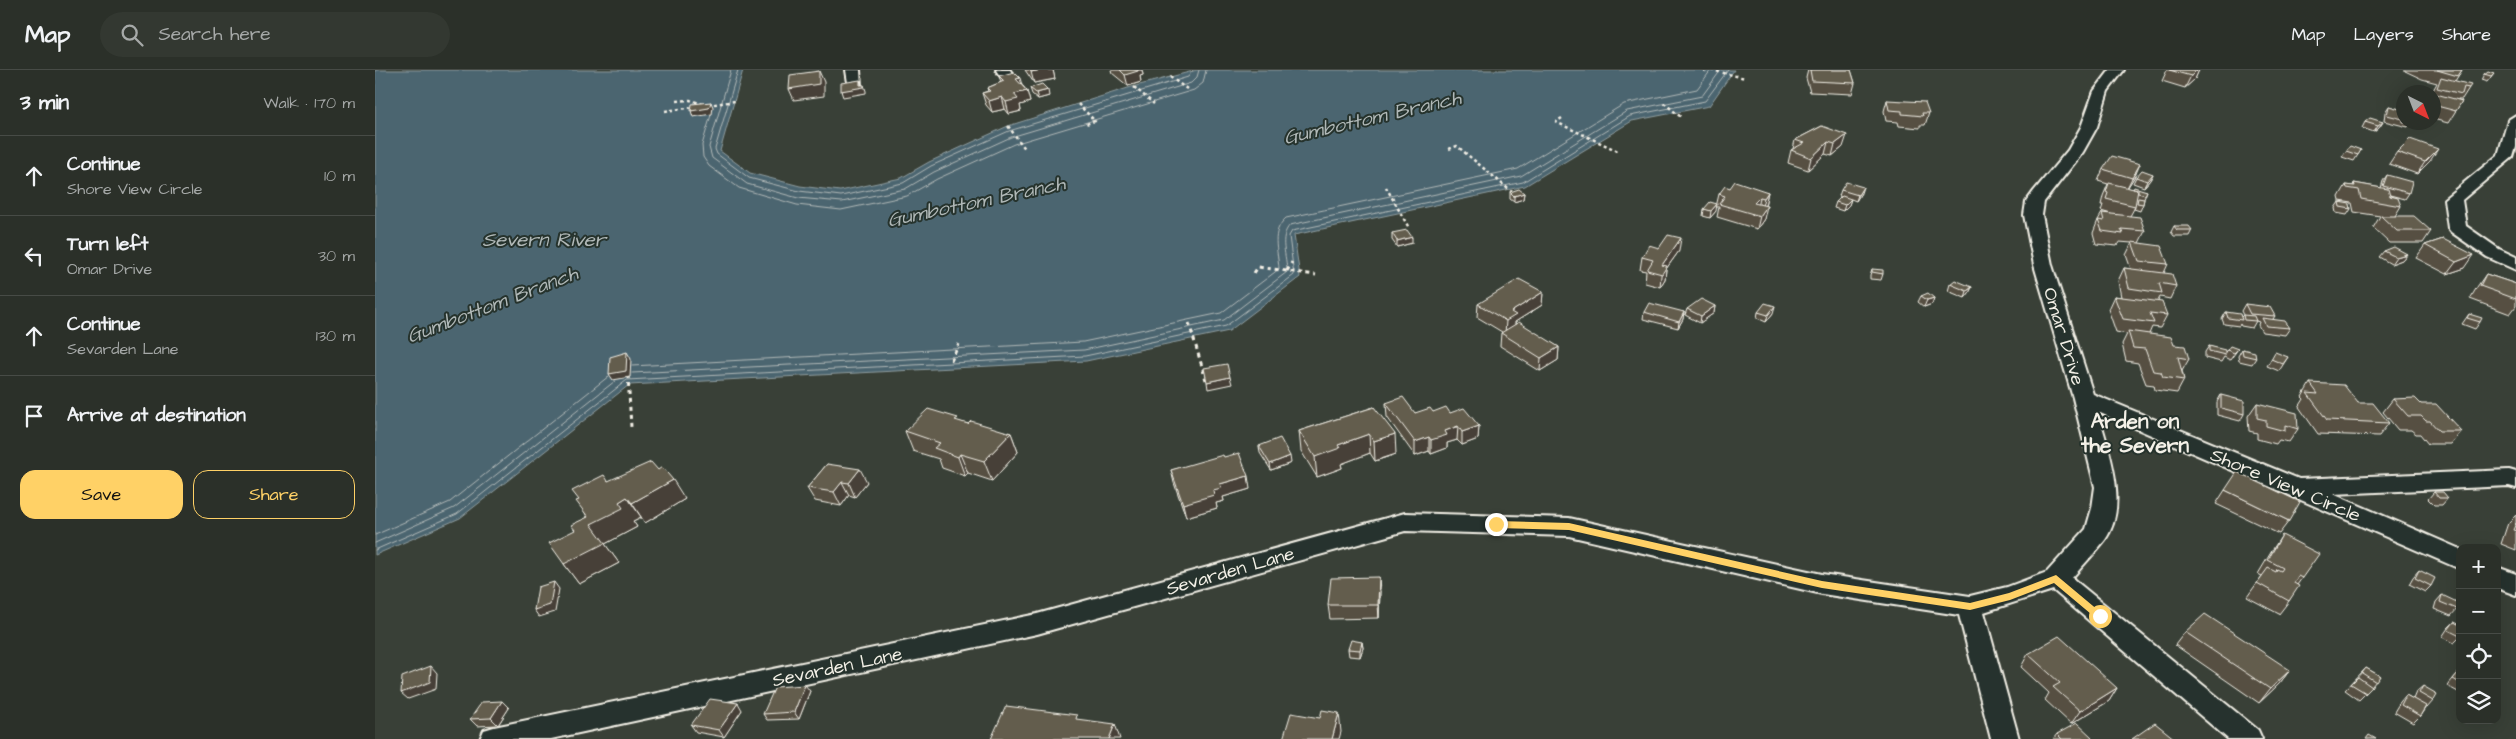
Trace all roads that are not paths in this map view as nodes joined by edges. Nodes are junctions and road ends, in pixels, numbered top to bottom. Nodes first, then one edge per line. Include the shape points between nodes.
1 (853, 70) edge
2 (2117, 70) edge
3 (854, 86) edge
4 (2516, 120) edge
5 (2511, 156) edge
6 (2516, 264) edge
7 (2084, 398) junction
8 (2516, 480) edge
9 (2295, 487) junction
10 (2456, 558) edge
11 (2056, 579) junction
12 (2501, 579) edge
13 (2516, 585) edge
14 (1970, 606) junction
15 (494, 739) edge
16 (2005, 739) edge
17 (2249, 739) edge

1 - 3 street
2 - 7 street, Omar Drive via 2101,91 2089,127 2075,152 2035,202 2033,215 2043,265
4 - 5 street
5 - 6 street via 2453,199 2457,228 2493,253
7 - 9 street, Shore View Circle
7 - 11 street, Omar Drive via 2106,488 2104,508 2097,533
8 - 9 street
9 - 10 street, Shore View Circle
11 - 14 street, Omar Drive
11 - 17 street
12 - 13 street
14 - 15 street, Sevarden Lane via 1822,584 1569,526 1405,522 1037,624
14 - 16 street

